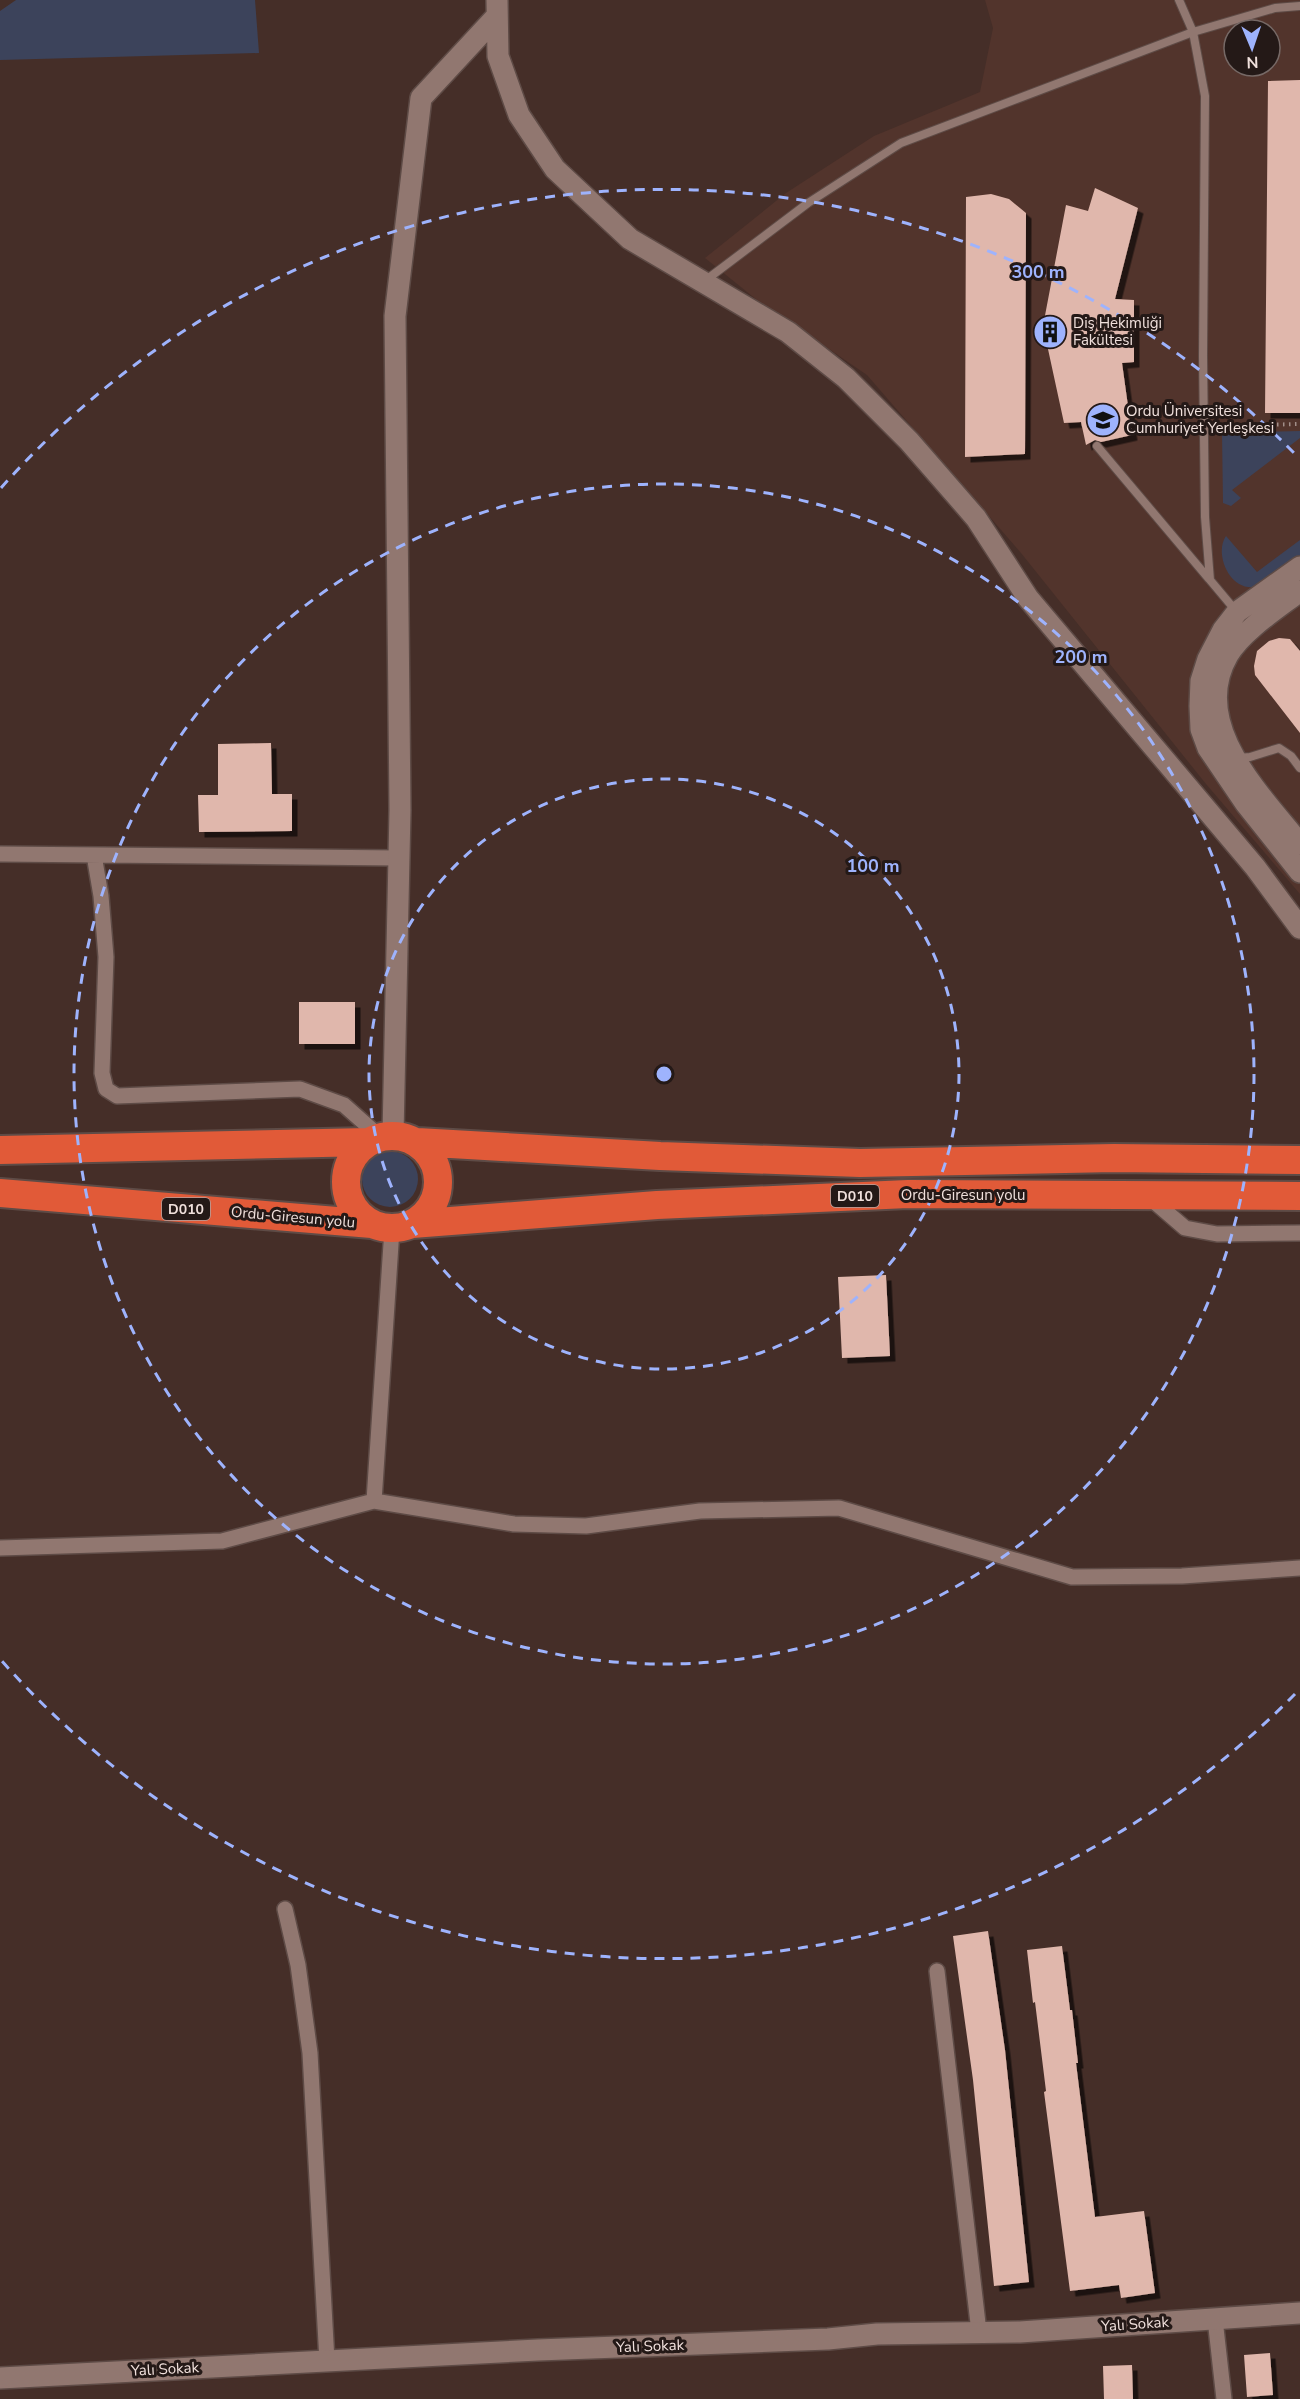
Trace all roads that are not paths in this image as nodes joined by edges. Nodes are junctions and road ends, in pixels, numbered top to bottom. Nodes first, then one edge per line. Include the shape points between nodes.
1 (1179, 0) edge
2 (1300, 6) edge
3 (497, 8) edge
4 (1193, 32) junction
5 (702, 283) junction
6 (1097, 446) dead end
7 (1300, 567) edge
8 (1210, 580) junction
9 (1300, 591) edge
10 (1237, 612) junction
11 (1235, 759) junction
12 (1300, 768) edge
13 (1300, 844) edge
14 (0, 854) edge
15 (94, 855) junction
16 (398, 858) junction
17 (1300, 872) edge
18 (1300, 928) edge
19 (389, 1139) junction
20 (0, 1150) edge
21 (1300, 1160) edge
22 (0, 1194) edge
23 (1147, 1195) junction
24 (1300, 1196) edge
25 (392, 1226) junction
26 (1300, 1233) edge
27 (374, 1501) junction
28 (0, 1548) edge
29 (1300, 1568) edge
30 (285, 1909) dead end
31 (937, 1971) dead end
32 (1300, 2313) edge
33 (1215, 2319) junction
34 (979, 2332) junction
35 (327, 2361) junction
36 (0, 2378) edge
37 (1224, 2399) edge

1 - 4 lane
2 - 4 lane via 1275,8
3 - 5 street via 498,56 519,115 555,169 630,238
3 - 16 street via 421,98 413,160 395,316
4 - 5 lane via 901,142 808,203
4 - 8 lane via 1205,96 1204,426
5 - 18 street via 788,332 846,378 909,441 976,518 1028,598 1255,867
6 - 8 lane
7 - 10 street
8 - 10 lane
9 - 11 street via 1248,632 1229,654 1221,673 1216,712
10 - 17 street via 1223,630 1201,681 1202,729 1208,748 1240,795
11 - 12 lane via 1279,748
11 - 13 street
14 - 15 street
15 - 16 street
15 - 19 street via 106,957 102,1072 106,1089 117,1096 300,1089 344,1105
16 - 19 street
19 - 20 highway, D010
19 - 21 highway, D010 via 660,1156 860,1163 1114,1158
19 - 25 highway via 356,1153 348,1167 346,1184 349,1200 358,1214
19 - 25 highway via 428,1151 435,1163 438,1185 433,1205 424,1216
22 - 25 highway, Ordu-Giresun yolu / D010
23 - 24 highway, Ordu-Giresun yolu / D010
23 - 25 highway, Ordu-Giresun yolu / D010 via 908,1194 657,1205
23 - 26 street via 1185,1228 1217,1233
25 - 27 street
27 - 28 street via 222,1541
27 - 29 street via 513,1524 586,1526 700,1511 839,1508 1072,1577 1182,1576
30 - 35 street via 298,1965 310,2052
31 - 34 street
32 - 33 street, Yalı Sokak
33 - 34 street, Yalı Sokak
33 - 37 street
34 - 35 street, Yalı Sokak
35 - 36 street, Yalı Sokak

